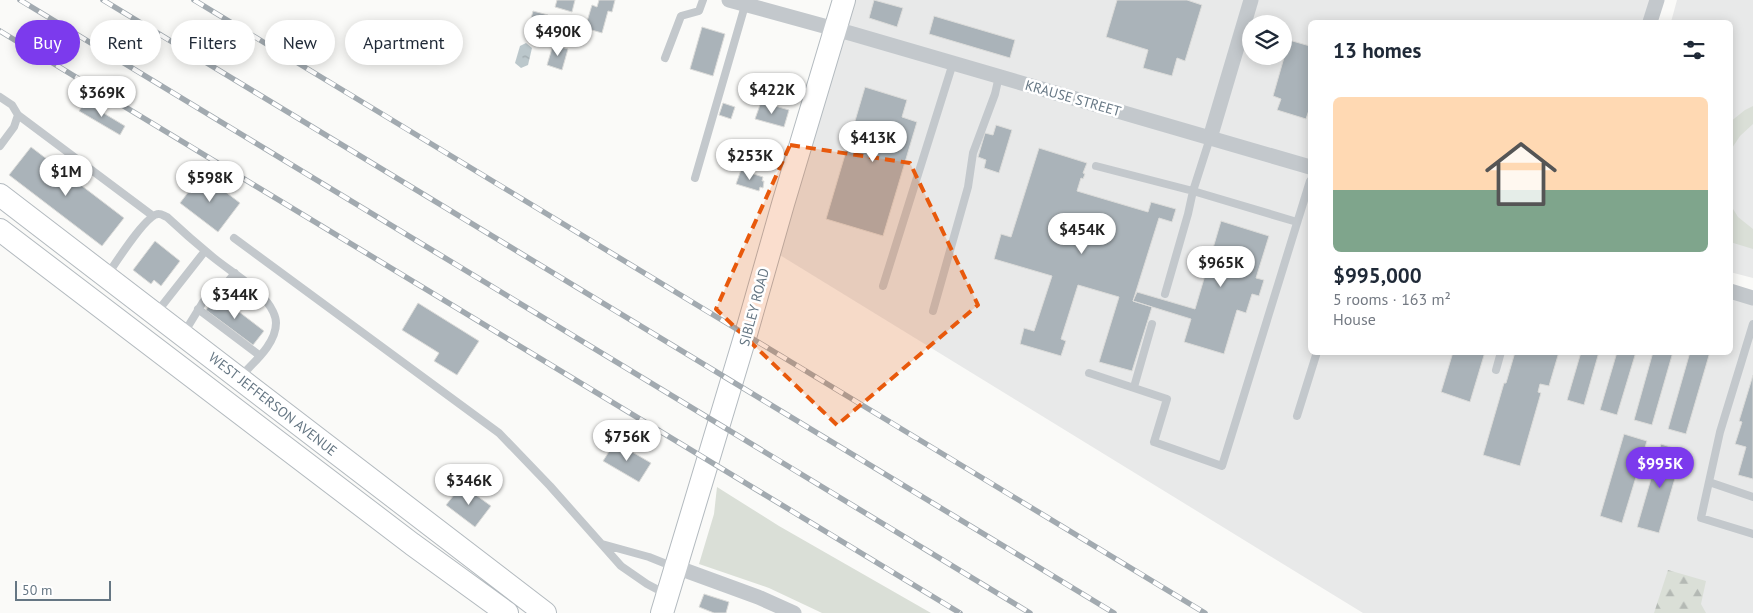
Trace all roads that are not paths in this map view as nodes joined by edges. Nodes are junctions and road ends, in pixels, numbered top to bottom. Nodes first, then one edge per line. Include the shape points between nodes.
1 (704, 0) edge
2 (729, 0) edge
3 (844, 0) edge
4 (1251, 0) edge
5 (1657, 0) edge
6 (746, 2) edge
7 (1651, 20) edge
8 (836, 29) junction
9 (665, 58) dead end
10 (954, 63) junction
11 (999, 76) junction
12 (0, 97) edge
13 (18, 115) junction
14 (1210, 138) junction
15 (0, 146) edge
16 (1096, 166) dead end
17 (1308, 166) edge
18 (695, 178) dead end
19 (1308, 187) edge
20 (1193, 191) junction
21 (0, 195) edge
22 (153, 216) junction
23 (1297, 222) junction
24 (0, 230) edge
25 (234, 238) dead end
26 (206, 250) junction
27 (234, 273) junction
28 (106, 276) junction
29 (883, 286) dead end
30 (1733, 292) edge
31 (1164, 294) dead end
32 (1753, 298) edge
33 (198, 309) junction
34 (933, 311) dead end
35 (155, 313) junction
36 (1152, 324) dead end
37 (1753, 324) edge
38 (183, 334) junction
39 (259, 355) junction
40 (1316, 355) edge
41 (1500, 355) edge
42 (1496, 370) dead end
43 (233, 373) junction
44 (1089, 373) dead end
45 (1134, 387) junction
46 (210, 389) junction
47 (1297, 416) dead end
48 (1709, 482) junction
49 (1753, 496) edge
50 (428, 524) junction
51 (1753, 534) edge
52 (412, 544) junction
53 (602, 544) junction
54 (676, 567) junction
55 (665, 604) edge
56 (507, 613) edge
57 (544, 613) edge
58 (794, 613) edge

1 - 9 lane via 699,11 680,16
2 - 6 street, KRAUSE STREET
3 - 8 main road, SIBLEY ROAD
4 - 14 street
5 - 7 street
6 - 8 street, KRAUSE STREET
6 - 18 lane
8 - 10 street, KRAUSE STREET
8 - 54 main road, SIBLEY ROAD
10 - 11 street, KRAUSE STREET
10 - 29 lane
11 - 14 street, KRAUSE STREET
11 - 34 lane via 973,154 968,187
12 - 13 lane via 12,105
13 - 15 lane via 14,127
13 - 22 lane
14 - 17 street, KRAUSE STREET
14 - 20 lane
16 - 20 lane
19 - 23 lane
20 - 23 lane
20 - 31 lane
21 - 28 main road, WEST JEFFERSON AVENUE
22 - 26 lane via 167,217
22 - 28 lane
23 - 45 lane via 1222,466 1154,442 1166,399
24 - 46 main road, WEST JEFFERSON AVENUE
25 - 53 lane via 499,433
26 - 27 lane
26 - 35 lane
27 - 33 lane via 225,285 216,286
27 - 39 lane via 266,301 277,321 268,346
28 - 35 main road, WEST JEFFERSON AVENUE
30 - 32 street
33 - 38 lane
33 - 39 lane
35 - 38 main road, WEST JEFFERSON AVENUE
36 - 45 lane
37 - 48 lane via 1720,432
38 - 43 main road, WEST JEFFERSON AVENUE
39 - 43 lane
40 - 47 lane
41 - 42 lane
43 - 46 main road
43 - 50 main road, WEST JEFFERSON AVENUE
44 - 45 lane
46 - 52 main road, WEST JEFFERSON AVENUE
48 - 49 lane
48 - 51 lane via 1701,518
50 - 52 main road
50 - 57 main road, WEST JEFFERSON AVENUE
52 - 56 main road, WEST JEFFERSON AVENUE
53 - 54 lane
53 - 55 lane via 621,566 647,584
54 - 55 main road, SIBLEY ROAD
54 - 58 street

